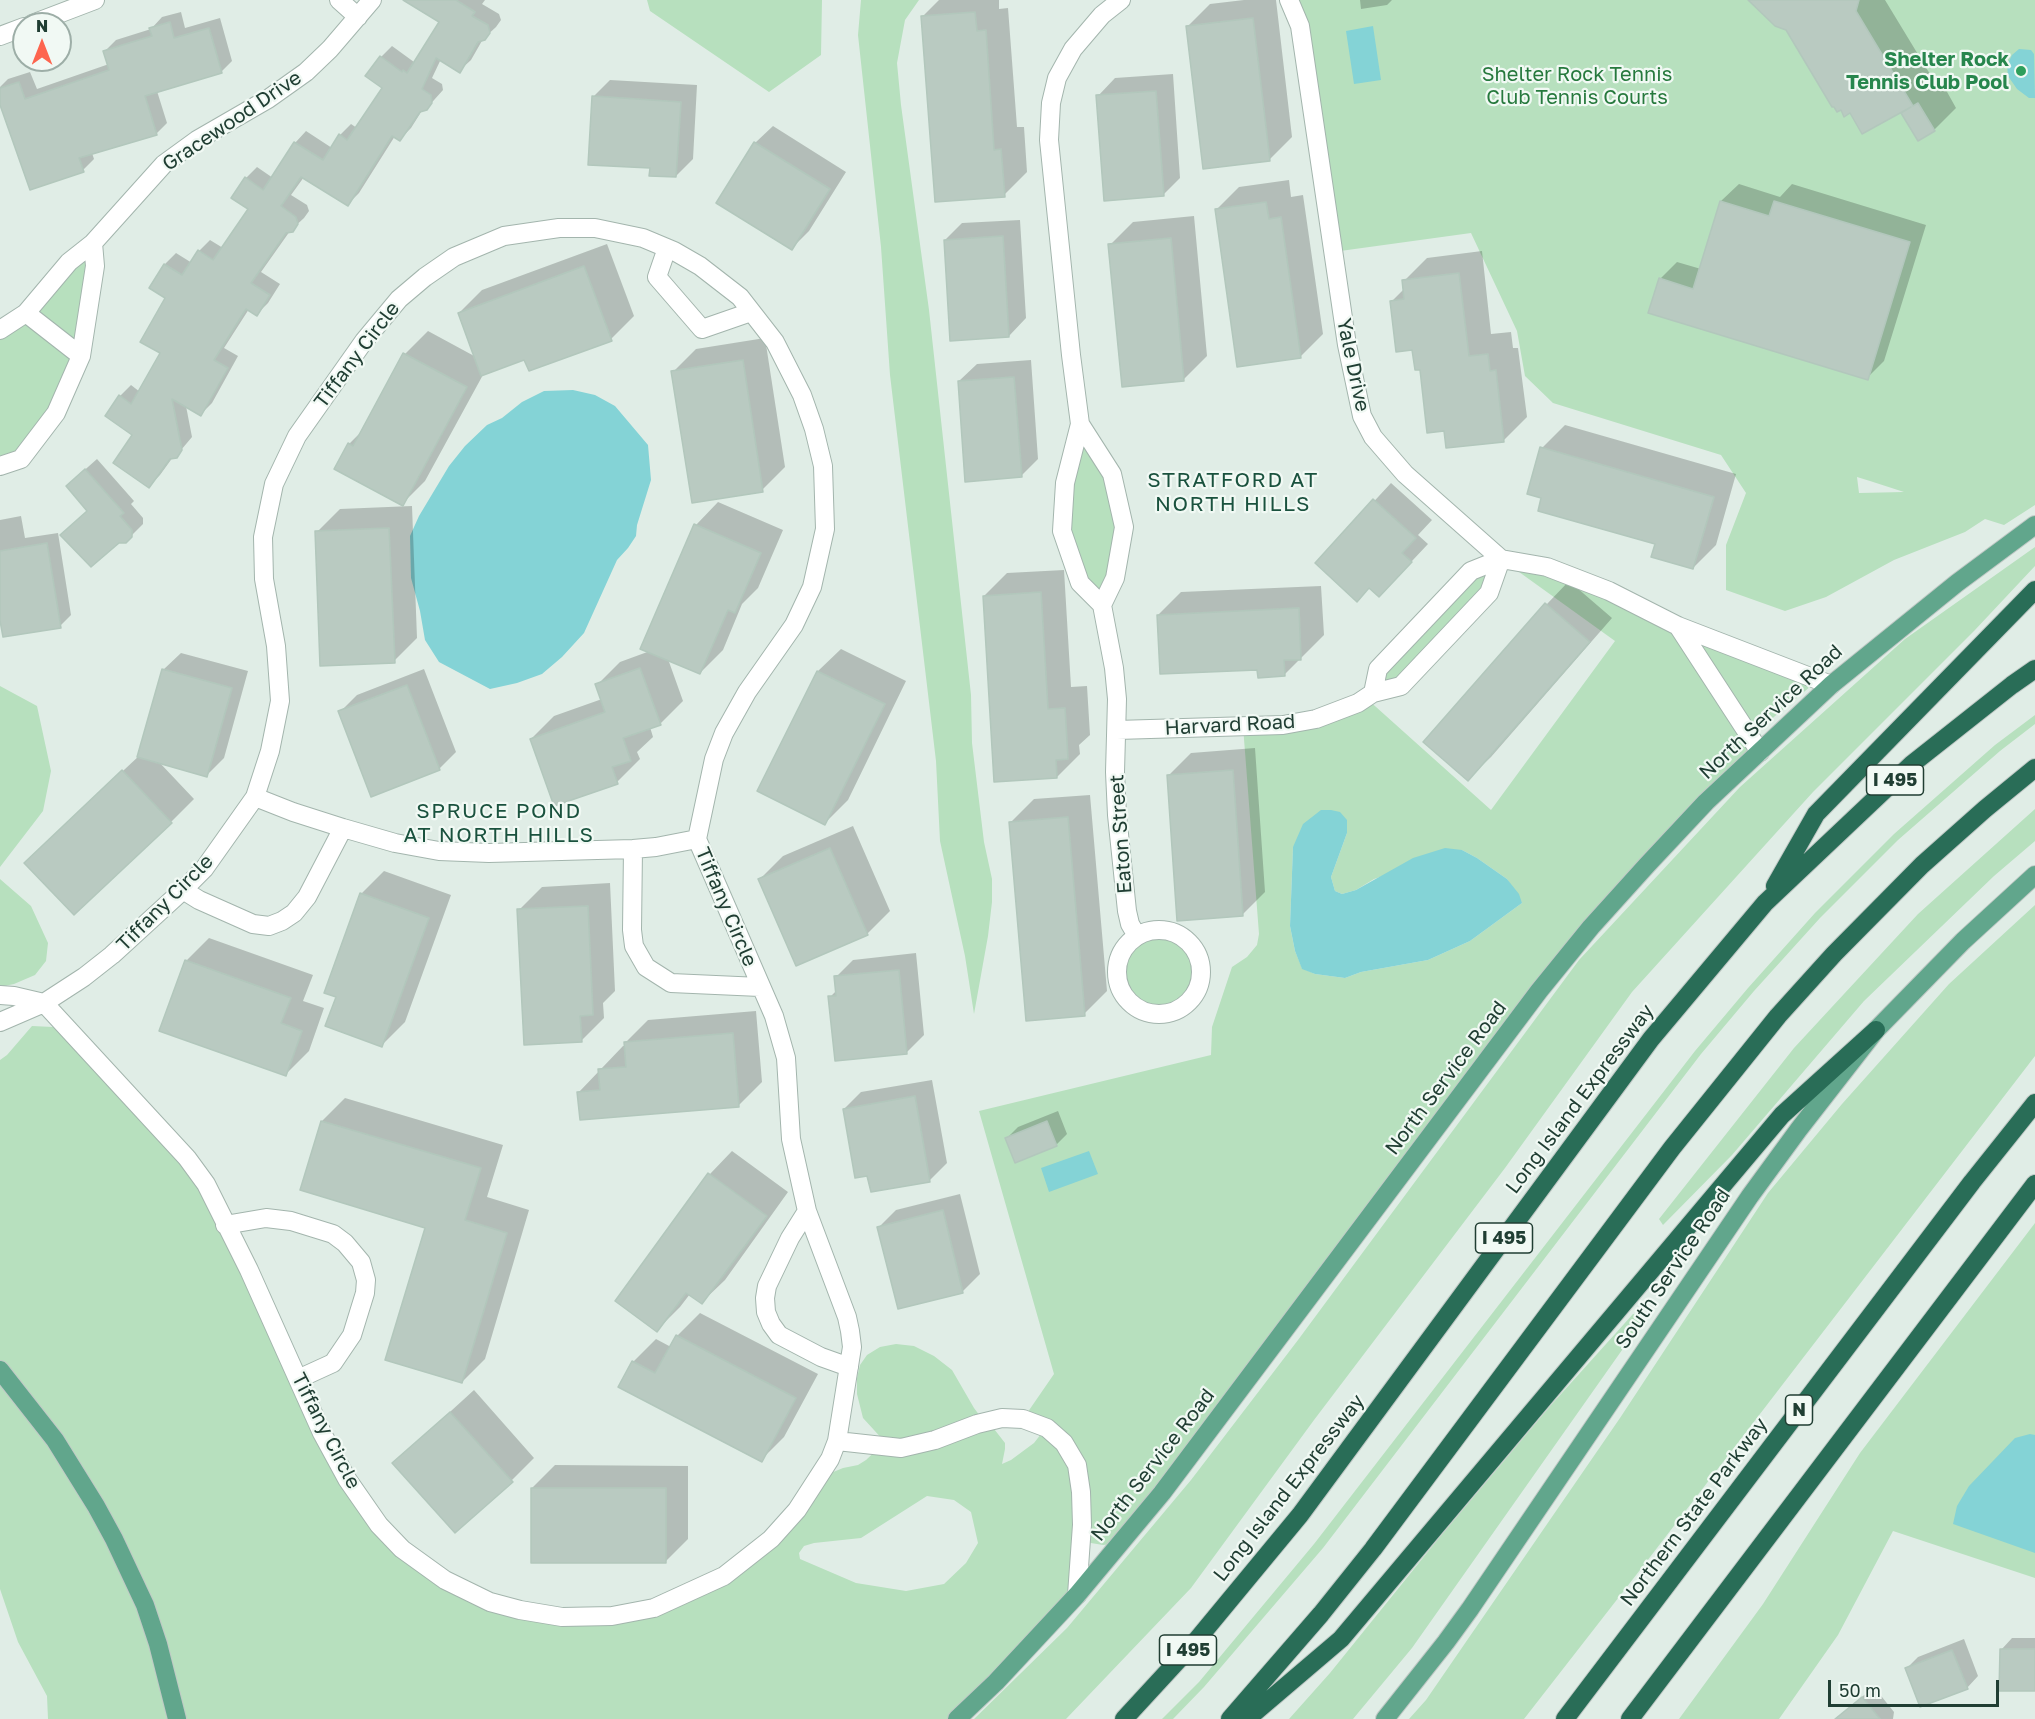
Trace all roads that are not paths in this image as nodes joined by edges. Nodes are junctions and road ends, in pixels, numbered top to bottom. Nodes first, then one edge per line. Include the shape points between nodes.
1 (95, 0) edge
2 (339, 0) edge
3 (372, 0) edge
4 (1121, 0) edge
5 (1290, 0) edge
6 (64, 12) edge
7 (358, 17) junction
8 (93, 243) junction
9 (667, 248) junction
10 (751, 312) junction
11 (26, 314) junction
12 (0, 330) edge
13 (81, 356) junction
14 (1080, 424) junction
15 (0, 466) edge
16 (2035, 525) edge
17 (1501, 559) junction
18 (2035, 590) edge
19 (1102, 605) junction
20 (1678, 626) junction
21 (2035, 669) edge
22 (1831, 685) junction
23 (1373, 693) junction
24 (1117, 730) junction
25 (1760, 752) junction
26 (2035, 768) edge
27 (255, 797) junction
28 (343, 828) junction
29 (697, 839) junction
30 (633, 849) junction
31 (2035, 875) edge
32 (183, 890) junction
33 (1765, 903) junction
34 (1137, 936) junction
35 (760, 987) junction
36 (0, 995) edge
37 (44, 1003) junction
38 (4, 1022) edge
39 (1876, 1030) junction
40 (2035, 1103) edge
41 (2035, 1184) edge
42 (807, 1211) junction
43 (225, 1226) junction
44 (849, 1367) junction
45 (0, 1370) edge
46 (298, 1379) junction
47 (837, 1441) junction
48 (1077, 1595) junction
49 (177, 1719) edge
50 (957, 1719) edge
51 (1124, 1719) edge
52 (1230, 1719) edge
53 (1247, 1719) edge
54 (1385, 1719) edge
55 (1565, 1719) edge
56 (1630, 1719) edge

1 - 6 street
2 - 7 street
3 - 7 street, Gracewood Drive
4 - 14 street via 1102,15 1073,49 1057,78 1051,103 1048,140
5 - 17 street, Yale Drive via 1300,27 1347,345 1362,416 1373,437 1405,474
7 - 8 street, Gracewood Drive via 306,72 164,164
8 - 11 street, Gracewood Drive via 69,262
8 - 13 street via 95,266
9 - 10 street, Tiffany Circle via 700,266 740,297
9 - 10 street via 657,277 702,329
9 - 27 street, Tiffany Circle via 643,238 595,228 559,228 504,236 454,257 424,276 364,341 297,436 274,484 263,537 264,579 276,646 280,701
10 - 29 street, Tiffany Circle via 775,342 814,429 824,466 825,529 812,588 795,625 747,692 717,750
11 - 12 street, Gracewood Drive
11 - 13 street
13 - 15 street via 56,412 21,459
14 - 19 street via 1065,483 1062,531 1080,583
14 - 19 street via 1112,474 1124,526 1116,578
16 - 22 main road, North Service Road via 1938,597
17 - 20 street via 1547,567 1610,591
17 - 23 street via 1471,571 1463,579 1378,669
17 - 23 street, Harvard Road via 1489,593 1401,686
18 - 33 highway via 1816,814
19 - 24 street via 1116,682
20 - 22 street
20 - 25 street
21 - 33 highway, Long Island Expressway / I 495 via 1912,764
22 - 25 main road, North Service Road
23 - 24 street, Harvard Road via 1316,719 1283,725
24 - 34 street, Eaton Street via 1117,815 1127,911
25 - 48 main road, North Service Road via 1706,802 1591,927 1162,1493
26 - 52 highway via 1922,865 1771,1024 1678,1140 1373,1549
27 - 28 street
27 - 32 street, Tiffany Circle via 204,869
28 - 30 street via 439,851
28 - 32 street via 307,897 282,921 269,926 253,924
29 - 30 street
29 - 35 street, Tiffany Circle
30 - 35 street via 632,930 634,946 646,968 671,983
31 - 39 main road, South Service Road
32 - 37 street, Tiffany Circle via 112,955
33 - 51 highway, Long Island Expressway / I 495 via 1645,1048 1300,1515 1195,1642
34 - 34 street via 1124,949 1117,966 1122,992 1143,1011 1157,1014 1184,1006 1200,983 1198,956 1190,944 1164,930
35 - 42 street, Tiffany Circle via 774,1016 786,1058 791,1139
36 - 37 street
37 - 38 street, Tiffany Circle
37 - 43 street, Tiffany Circle via 187,1158 206,1184
39 - 53 highway via 1782,1115 1341,1639
39 - 54 main road, South Service Road via 1762,1179 1476,1600
40 - 55 highway, Northern State Parkway / N
41 - 56 highway
42 - 44 street, Tiffany Circle via 847,1317 852,1347
42 - 44 street via 767,1286 766,1312 779,1335
43 - 46 street, Tiffany Circle
43 - 46 street via 266,1218 291,1221 333,1234 361,1262 365,1293 351,1335 333,1363
44 - 47 street, Tiffany Circle
45 - 49 main road via 55,1440 114,1539 145,1605
46 - 47 street, Tiffany Circle via 347,1479 379,1525 402,1549 445,1580 490,1602 562,1617 612,1616 654,1608 724,1576 771,1539 796,1510 830,1460
47 - 48 street via 901,1448 1002,1418 1023,1419 1047,1428 1065,1443 1077,1465 1082,1525
48 - 50 main road, North Service Road

